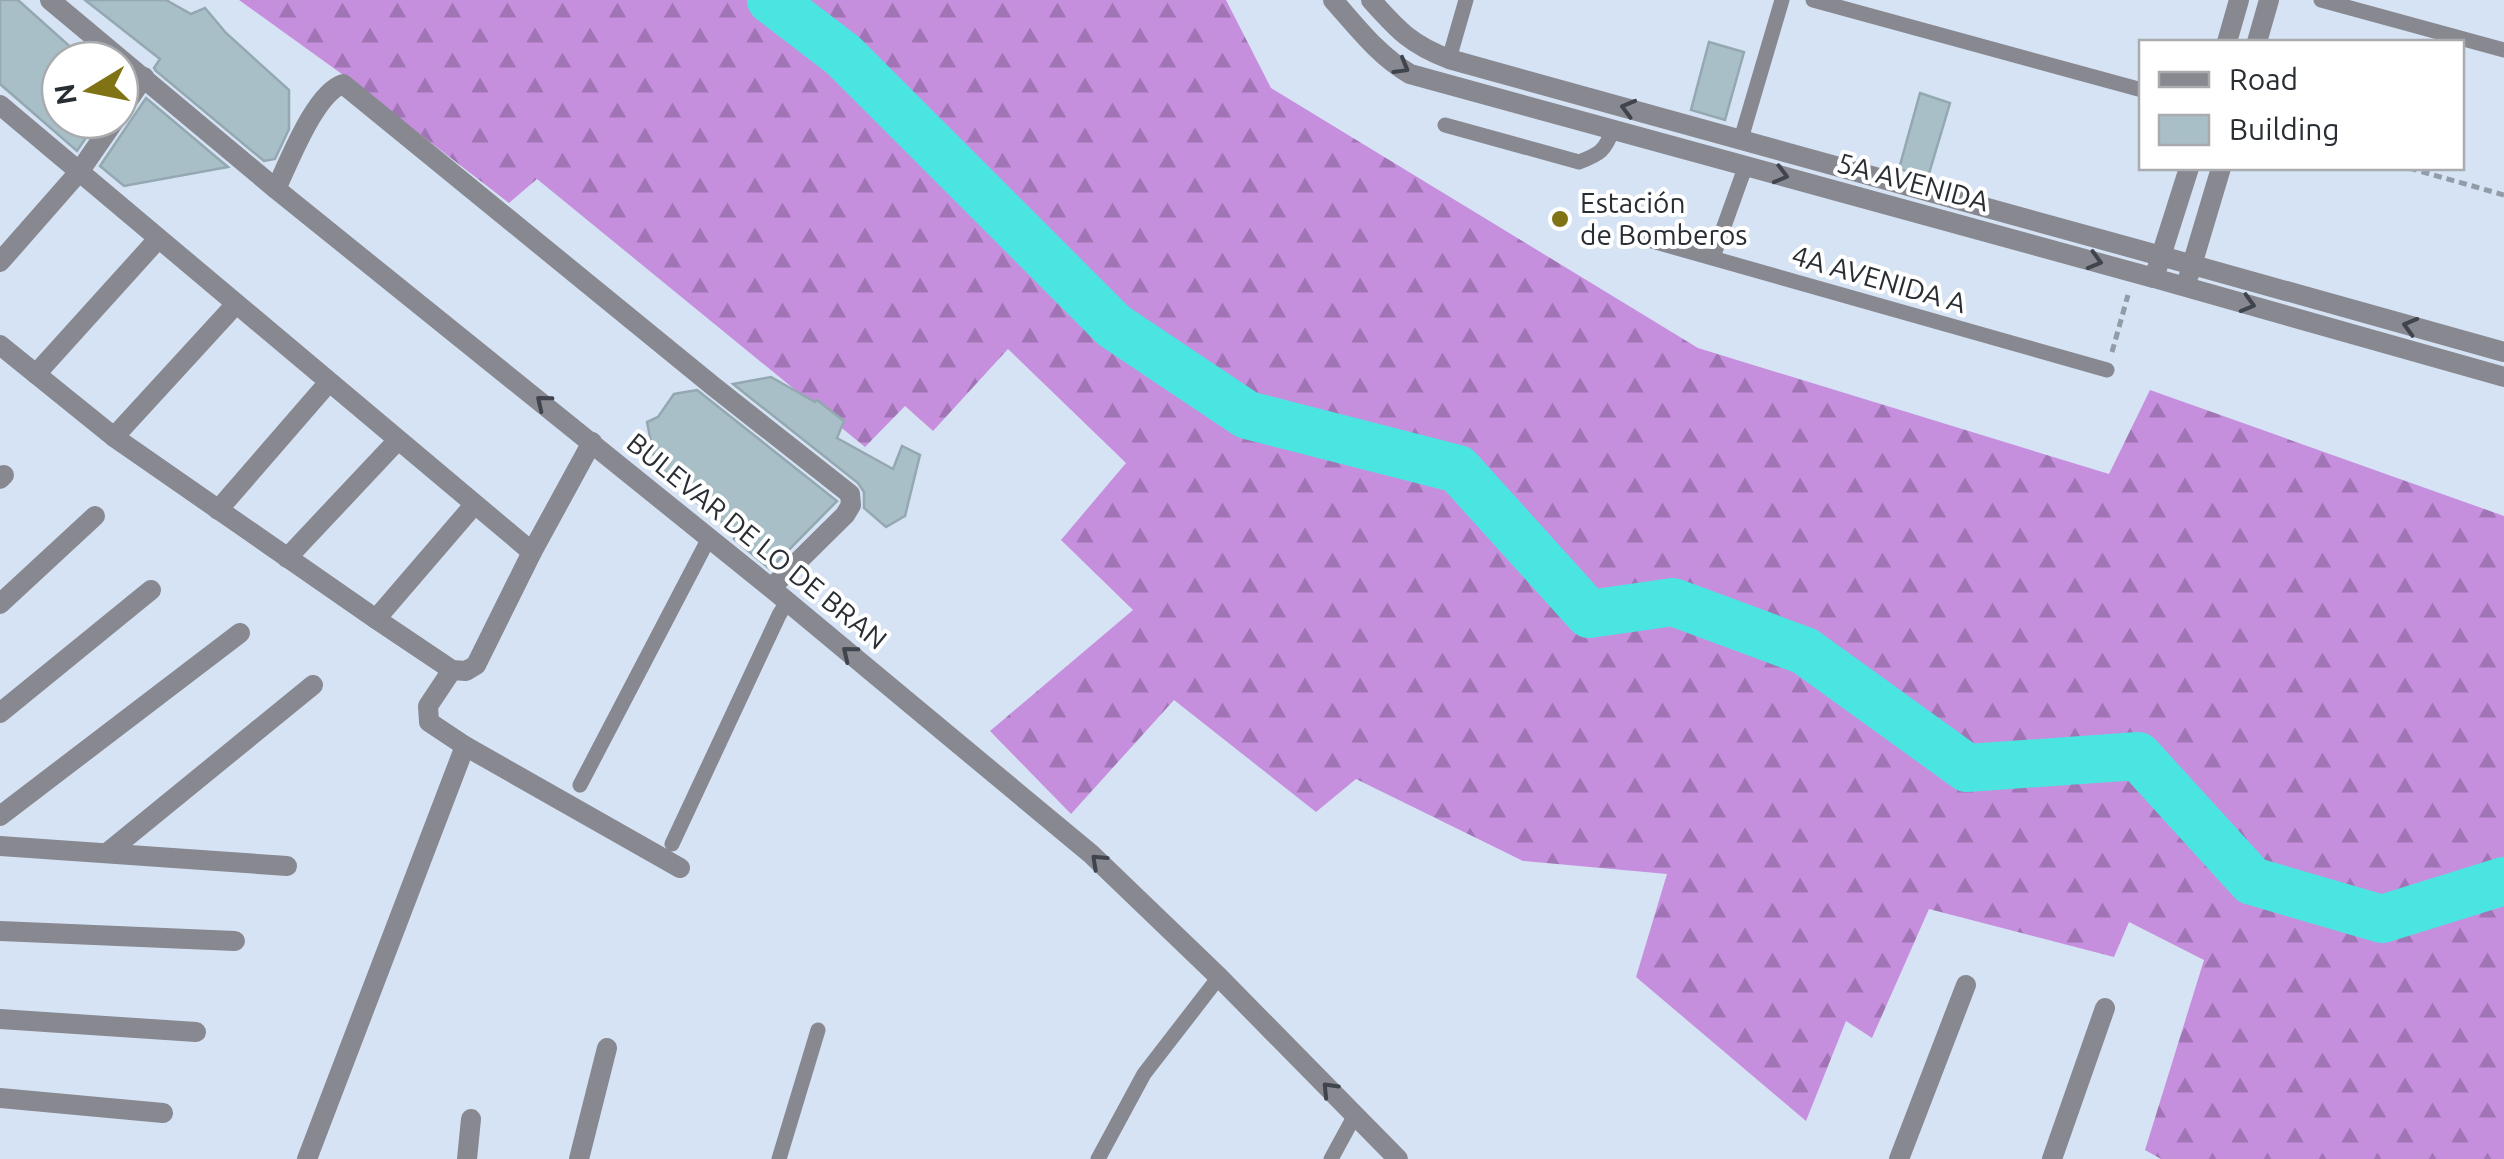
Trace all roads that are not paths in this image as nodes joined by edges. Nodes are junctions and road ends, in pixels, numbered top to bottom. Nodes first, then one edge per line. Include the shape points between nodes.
1 (50, 0) edge
2 (1332, 0) edge
3 (1371, 0) edge
4 (1466, 0) edge
5 (1782, 0) edge
6 (1813, 0) edge
7 (2239, 0) edge
8 (2269, 0) edge
9 (2321, 0) edge
10 (2228, 40) edge
11 (2258, 40) edge
12 (2504, 50) edge
13 (1449, 59) junction
14 (144, 77) junction
15 (140, 83) edge
16 (2139, 89) edge
17 (0, 105) edge
18 (1445, 125) dead end
19 (1691, 126) junction
20 (1613, 129) junction
21 (102, 140) edge
22 (1741, 140) junction
23 (1684, 148) junction
24 (1746, 165) junction
25 (2189, 170) edge
26 (2220, 170) edge
27 (80, 172) junction
28 (276, 189) junction
29 (1638, 237) dead end
30 (158, 239) junction
31 (2161, 256) junction
32 (1713, 258) junction
33 (0, 262) edge
34 (2192, 265) junction
35 (2144, 275) junction
36 (2185, 286) junction
37 (236, 304) junction
38 (0, 344) edge
39 (2504, 352) edge
40 (2106, 370) road end
41 (36, 374) junction
42 (2504, 377) edge
43 (328, 382) junction
44 (114, 437) junction
45 (398, 440) junction
46 (592, 442) junction
47 (474, 505) junction
48 (218, 510) junction
49 (95, 516) dead end
50 (709, 538) junction
51 (532, 552) junction
52 (288, 558) junction
53 (151, 590) dead end
54 (779, 595) junction
55 (0, 604) edge
56 (376, 619) junction
57 (240, 633) dead end
58 (452, 670) junction
59 (313, 686) dead end
60 (0, 713) edge
61 (465, 746) junction
62 (580, 785) dead end
63 (0, 816) edge
64 (672, 844) dead end
65 (0, 846) edge
66 (107, 852) junction
67 (287, 866) dead end
68 (680, 868) dead end
69 (0, 930) edge
70 (235, 940) dead end
71 (1219, 977) junction
72 (1966, 985) dead end
73 (2105, 1008) dead end
74 (0, 1019) edge
75 (818, 1030) dead end
76 (196, 1032) dead end
77 (607, 1048) dead end
78 (0, 1098) edge
79 (163, 1112) dead end
80 (1355, 1115) junction
81 (471, 1119) dead end
82 (307, 1159) edge
83 (467, 1159) edge
84 (580, 1159) edge
85 (779, 1159) edge
86 (1098, 1159) edge
87 (1331, 1159) edge
88 (1398, 1159) edge
89 (1898, 1159) edge
90 (2052, 1159) edge

1 - 14 street, BULEVAR DE LO DE BRAN
2 -> 20 street, 5A AVENIDA via 1379,52 1410,74
3 - 13 street, 5A AVENIDA via 1411,41
4 - 13 lane
5 - 22 lane
6 - 16 lane
7 - 10 street
8 - 11 street
9 - 12 lane
19 -> 13 street, 5A AVENIDA
14 - 15 street
14 - 28 street, BULEVAR DE LO DE BRAN
17 - 27 street
18 - 20 lane via 1579,162 1599,154
19 - 22 street, 5A AVENIDA
19 - 23 street
20 - 23 street, 5A AVENIDA
21 - 27 street
22 - 31 street, 5A AVENIDA
23 - 24 street, 5A AVENIDA
24 - 32 lane
24 -> 35 street, 5A AVENIDA
25 - 31 street
26 - 34 street
27 - 30 street
27 - 33 street
46 -> 28 street, BULEVAR DE LO DE BRAN
28 - 54 street via 320,100 343,84 850,494 845,515
29 - 32 lane, 4A AVENIDA A
30 - 37 street
30 - 41 street
31 - 34 street, 5A AVENIDA
31 - 35 street
32 - 40 lane, 4A AVENIDA A
34 - 36 street
39 -> 34 street, 5A AVENIDA
35 - 36 street, 5A AVENIDA
36 -> 42 street, 5A AVENIDA
37 - 43 street
37 - 44 street
38 - 41 street
41 - 44 street
43 - 45 street
43 - 48 street
44 - 48 street
45 - 47 street
45 - 52 street
46 - 50 street, BULEVAR DE LO DE BRAN
46 - 51 street
47 - 51 street
47 - 56 street
48 - 52 street
49 - 55 street
50 - 54 street, BULEVAR DE LO DE BRAN
50 - 62 lane
51 - 58 street via 476,665
52 - 56 street
53 - 60 street
54 - 64 lane via 779,614
71 -> 54 street, BULEVAR DE LO DE BRAN via 1091,854
56 - 58 street
57 - 63 street
58 - 61 street via 428,706 429,722
59 - 66 street
61 - 68 street
61 - 82 street
65 - 66 street
66 - 67 street
69 - 70 street
80 -> 71 street, BULEVAR DE LO DE BRAN
71 - 86 lane via 1144,1074
72 - 89 street
73 - 90 street
74 - 76 street
75 - 85 lane
77 - 84 street
78 - 79 street
80 - 87 lane
80 - 88 street, BULEVAR DE LO DE BRAN
81 - 83 street

